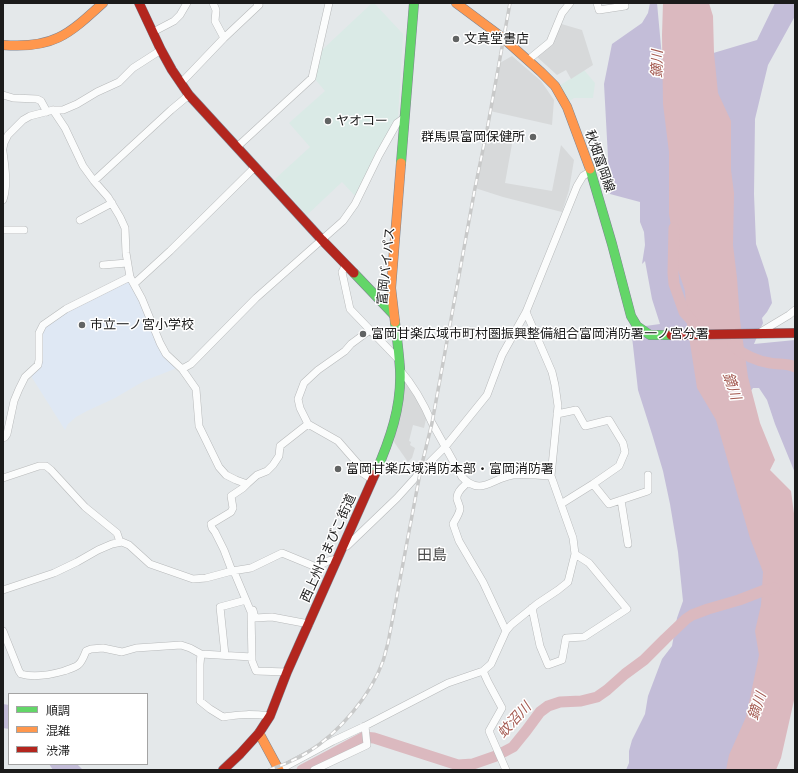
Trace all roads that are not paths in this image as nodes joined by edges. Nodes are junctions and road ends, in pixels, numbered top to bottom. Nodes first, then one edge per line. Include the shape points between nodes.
1 (103, 3) edge
2 (139, 3) edge
3 (187, 3) edge
4 (213, 3) edge
5 (257, 3) edge
6 (414, 3) edge
7 (421, 3) edge
8 (570, 3) edge
9 (597, 3) edge
10 (624, 3) edge
11 (328, 4) edge
12 (458, 4) edge
13 (153, 32) junction
14 (224, 38) junction
15 (3, 45) edge
16 (161, 50) junction
17 (528, 60) junction
18 (181, 83) junction
19 (189, 94) junction
20 (3, 95) edge
21 (50, 111) junction
22 (404, 118) junction
23 (3, 145) edge
24 (237, 147) junction
25 (3, 148) edge
26 (3, 152) edge
27 (4, 166) edge
28 (255, 167) junction
29 (591, 171) junction
30 (94, 182) junction
31 (3, 200) edge
32 (112, 203) junction
33 (80, 220) dead end
34 (3, 230) edge
35 (24, 230) dead end
36 (322, 240) junction
37 (128, 263) junction
38 (346, 265) junction
39 (103, 266) dead end
40 (130, 277) junction
41 (134, 284) junction
42 (795, 310) edge
43 (526, 312) junction
44 (394, 315) junction
45 (370, 330) junction
46 (795, 333) edge
47 (757, 334) junction
48 (399, 364) junction
49 (182, 369) junction
50 (557, 414) junction
51 (308, 424) junction
52 (3, 438) edge
53 (445, 447) junction
54 (648, 475) dead end
55 (551, 476) junction
56 (3, 478) edge
57 (373, 480) junction
58 (467, 483) junction
59 (247, 484) junction
60 (593, 484) junction
61 (620, 500) junction
62 (561, 504) junction
63 (120, 542) junction
64 (628, 544) dead end
65 (575, 554) junction
66 (340, 555) junction
67 (232, 571) junction
68 (3, 590) edge
69 (246, 600) junction
70 (532, 608) junction
71 (250, 610) junction
72 (309, 624) junction
73 (3, 631) edge
74 (506, 631) junction
75 (201, 654) junction
76 (225, 655) junction
77 (252, 657) junction
78 (483, 671) junction
79 (287, 672) junction
80 (270, 716) junction
81 (365, 728) junction
82 (259, 733) junction
83 (223, 770) edge
84 (279, 770) edge
85 (314, 770) edge
86 (506, 770) edge

1 - 15 main road via 80,24 58,39 41,44
2 - 13 main road
3 - 13 street via 180,15
4 - 14 street via 216,10 215,21
5 - 14 street via 259,5
6 - 22 main road, 富岡バイパス
7 - 44 main road, 富岡バイパス
8 - 17 street via 562,13 550,42
9 - 10 street via 599,10 625,6
11 - 24 street via 312,78
12 - 17 main road, 秋畑富岡線
13 - 16 main road
14 - 18 street
16 - 18 main road
16 - 21 street via 133,68 119,82 63,110
17 - 29 main road, 秋畑富岡線 via 555,86 567,108
18 - 19 main road
19 - 24 main road
19 - 30 street
20 - 21 street via 37,99
21 - 23 street via 23,120 8,135
21 - 30 street via 65,128 83,166
22 - 36 street via 397,123 378,155 351,210
22 - 44 main road, 富岡バイパス via 391,288
23 - 25 street
24 - 28 main road
26 - 27 street
27 - 31 street
28 - 36 main road
28 - 41 street
29 - 43 street via 583,176 577,186
29 - 47 main road, 秋畑富岡線 via 629,312 633,322 640,329 650,335
30 - 32 street
32 - 33 street
32 - 37 street via 124,228
34 - 35 street
36 - 38 main road
36 - 49 street via 256,298 191,364
37 - 39 street
37 - 40 street
38 - 44 main road
38 - 45 street via 342,272 350,309
40 - 41 street
40 - 52 street via 66,309 43,325 39,333 38,365 25,377 19,389 7,434
41 - 49 street via 166,354
42 - 47 street
43 - 50 street via 552,372
43 - 53 street via 502,355 487,395
44 - 48 main road, 西上州やまびこ街道
45 - 48 street
45 - 51 street via 304,383 298,399
46 - 47 main road
48 - 53 street
48 - 57 main road, 西上州やまびこ街道 via 399,395 394,425
49 - 59 street via 196,389 199,426 219,467 226,475
50 - 55 street
50 - 60 street via 576,410 585,426 609,420 623,444 625,452 619,466
51 - 57 street via 338,441 359,465 361,472
51 - 59 street via 280,446 278,456 267,471 257,475
53 - 58 street
53 - 66 street via 421,468 397,498
54 - 61 street via 648,491
55 - 58 street via 511,476 481,486
55 - 62 street
56 - 63 street via 46,466 85,507 117,534
57 - 66 main road, 西上州やまびこ街道
58 - 74 street via 457,495 460,508 453,524 459,542 484,582
59 - 67 street via 231,496 231,512 211,524
60 - 61 street via 609,504
60 - 62 street
61 - 64 street
62 - 65 street via 573,538
63 - 67 street via 129,545 150,564 192,578 206,578
63 - 68 street via 98,550 54,573
65 - 70 street via 568,582
65 - 70 street via 589,563 627,609 584,638 566,638 562,660 548,665 540,646
66 - 67 street via 316,567 282,552 251,568
66 - 72 main road, 西上州やまびこ街道
67 - 69 street
69 - 71 street
69 - 76 street via 220,607
70 - 74 street
71 - 72 street via 253,610 256,618 272,617
71 - 77 street
72 - 79 main road, 西上州やまびこ街道
73 - 75 street via 19,671 26,676 46,676 74,668 80,664 86,651 91,649 103,648 122,652 136,648 181,645
74 - 78 street via 491,664
75 - 76 street
75 - 80 street via 200,701 223,717 236,714
76 - 77 street
77 - 79 street via 256,671
78 - 81 street via 448,683
78 - 86 street via 502,708 488,731
79 - 80 main road, 西上州やまびこ街道
80 - 82 main road, 西上州やまびこ街道
81 - 84 street via 333,741
81 - 85 street via 368,745
82 - 83 main road, 西上州やまびこ街道
82 - 84 main road

